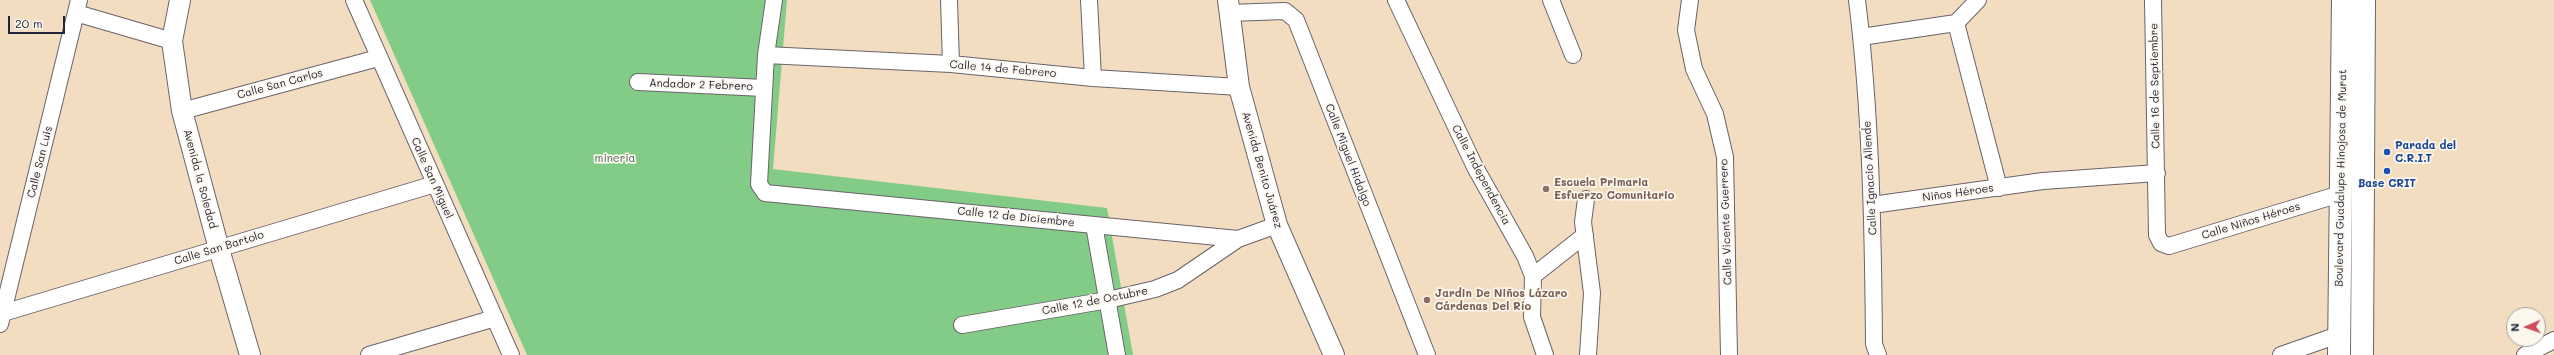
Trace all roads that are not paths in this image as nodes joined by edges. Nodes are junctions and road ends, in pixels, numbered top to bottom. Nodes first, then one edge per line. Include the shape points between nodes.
1 (180, 0) edge
2 (354, 0) edge
3 (774, 0) edge
4 (949, 0) edge
5 (1089, 0) edge
6 (1396, 0) edge
7 (1551, 0) edge
8 (1690, 0) edge
9 (1857, 0) edge
10 (1978, 0) edge
11 (2154, 0) edge
12 (2343, 0) edge
13 (2364, 0) edge
14 (77, 7) edge
15 (1229, 7) edge
16 (1956, 23) junction
17 (1861, 37) junction
18 (172, 41) junction
19 (1573, 55) dead end
20 (766, 56) junction
21 (378, 58) junction
22 (951, 64) junction
23 (1093, 78) junction
24 (638, 82) dead end
25 (1239, 87) junction
26 (764, 88) junction
27 (182, 111) junction
28 (2157, 173) junction
29 (436, 184) junction
30 (1999, 188) junction
31 (2340, 194) junction
32 (1586, 199) dead end
33 (1872, 205) junction
34 (1094, 225) junction
35 (1277, 225) junction
36 (1585, 235) junction
37 (1238, 239) junction
38 (2161, 243) joint
39 (218, 249) junction
40 (1533, 276) junction
41 (1108, 300) junction
42 (495, 318) junction
43 (1, 319) edge
44 (962, 325) dead end
45 (2554, 340) edge
46 (2338, 345) edge
47 (2312, 350) edge
48 (250, 355) edge
49 (369, 355) edge
50 (511, 355) edge
51 (1117, 355) edge
52 (1334, 355) edge
53 (1427, 355) edge
54 (1545, 355) edge
55 (1588, 355) edge
56 (1729, 355) edge
57 (1878, 355) edge
58 (2282, 355) edge
59 (2362, 355) edge
60 (2525, 355) edge

1 - 18 street, Avenida la Soledad
2 - 21 street, Calle San Miguel
3 - 20 street
4 - 22 street
5 - 23 street
6 - 40 street, Calle Independencia via 1475,167 1525,256
7 - 19 street
8 - 56 street, Calle Vicente Guerrero via 1686,30 1694,69 1715,114 1725,157
9 - 17 street, Calle Ignacio Allende
10 - 16 street
11 - 28 street, Calle 16 de Septiembre
12 - 31 main road, Boulevard Guadalupe Hinojosa de Murat
13 - 59 main road, Boulevard Guadalupe Hinojosa de Murat
14 - 18 street
14 - 43 street, Calle San Luis
15 - 25 street, Avenida Benito Juárez
15 - 53 street, Calle Miguel Hidalgo via 1285,11 1296,20
16 - 17 street
16 - 30 street
17 - 33 street, Calle Ignacio Allende
18 - 27 street, Avenida la Soledad
20 - 22 street, Calle 14 de Febrero
20 - 26 street
21 - 27 street, Calle San Carlos
21 - 29 street, Calle San Miguel
22 - 23 street, Calle 14 de Febrero
23 - 25 street, Calle 14 de Febrero
24 - 26 street, Andador 2 Febrero
25 - 35 street, Avenida Benito Juárez
26 - 34 street, Calle 12 de Diciembre via 759,184 765,193
27 - 39 street, Avenida la Soledad
28 - 30 street, Niños Héroes via 2043,181
28 - 38 street, Calle 16 de Septiembre via 2157,235
29 - 39 street, Calle San Bartolo
29 - 42 street, Calle San Miguel
30 - 33 street, Niños Héroes
31 - 38 street, Calle Niños Héroes via 2169,246
31 - 46 main road, Boulevard Guadalupe Hinojosa de Murat
32 - 36 street via 1583,222
33 - 57 street, Calle Ignacio Allende via 1874,344
34 - 37 street, Calle 12 de Diciembre
34 - 41 street
35 - 37 street, Calle 12 de Diciembre
35 - 52 street, Avenida Benito Juárez
36 - 40 street
36 - 55 street via 1592,293
37 - 41 street, Calle 12 de Octubre via 1178,280 1155,289
39 - 43 street, Calle San Bartolo
39 - 48 street, Avenida la Soledad
40 - 54 street, Calle Independencia via 1532,317
41 - 44 street, Calle 12 de Octubre
41 - 51 street
42 - 49 street
42 - 50 street, Calle San Miguel
45 - 60 street
46 - 47 street
47 - 58 street

